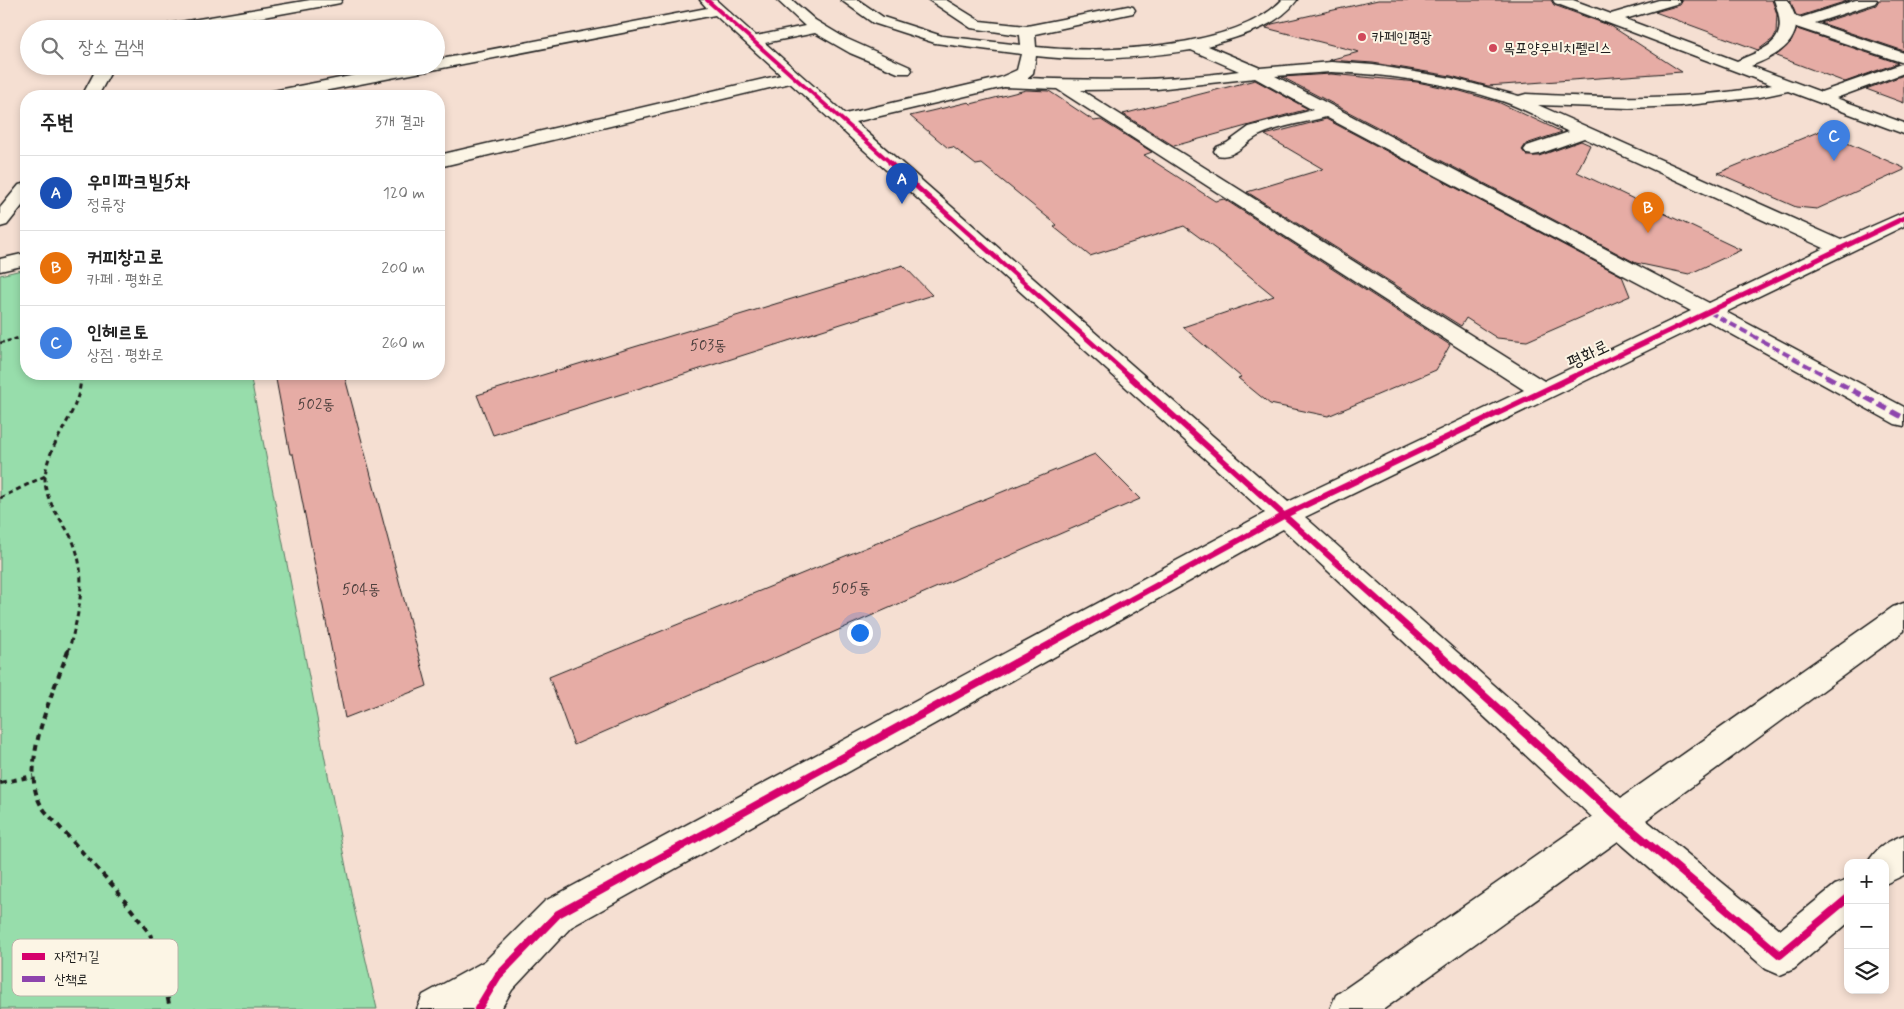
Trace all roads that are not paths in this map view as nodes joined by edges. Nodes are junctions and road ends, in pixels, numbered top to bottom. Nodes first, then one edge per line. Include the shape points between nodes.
1 (335, 0) edge
2 (784, 0) edge
3 (848, 0) edge
4 (936, 0) edge
5 (1290, 0) edge
6 (1560, 0) edge
7 (1674, 0) edge
8 (1781, 0) edge
9 (1870, 0) edge
10 (713, 5) edge
11 (1128, 10) dead end
12 (1610, 19) junction
13 (221, 20) edge
14 (1795, 21) junction
15 (817, 28) junction
16 (1027, 31) junction
17 (753, 41) junction
18 (1193, 44) junction
19 (1029, 52) junction
20 (1904, 58) edge
21 (445, 63) edge
22 (1738, 66) junction
23 (1904, 68) edge
24 (904, 70) dead end
25 (1255, 72) junction
26 (101, 75) edge
27 (382, 75) edge
28 (793, 77) junction
29 (1004, 82) junction
30 (1061, 84) junction
31 (1788, 86) junction
32 (93, 90) edge
33 (304, 90) edge
34 (1509, 98) junction
35 (1820, 98) junction
36 (1327, 111) junction
37 (840, 120) junction
38 (1904, 129) edge
39 (1585, 132) junction
40 (1533, 150) dead end
41 (1223, 151) dead end
42 (445, 160) edge
43 (20, 196) edge
44 (1904, 218) edge
45 (0, 221) edge
46 (1841, 248) junction
47 (20, 260) edge
48 (0, 265) edge
49 (1708, 312) junction
50 (1544, 392) junction
51 (1904, 418) edge
52 (1285, 515) junction
53 (1904, 615) edge
54 (1619, 819) junction
55 (1904, 852) edge
56 (1889, 864) edge
57 (1844, 901) edge
58 (498, 976) junction
59 (437, 1009) edge
60 (478, 1009) edge
61 (1350, 1009) edge

1 - 13 street
2 - 15 street
3 - 19 street via 878,20 940,40
4 - 16 street via 976,25
5 - 18 street via 1279,12 1244,30
6 - 12 street
7 - 12 street
8 - 14 street
9 - 14 street
10 - 17 street
10 - 21 street
11 - 16 street
12 - 22 street
14 - 20 street
14 - 22 street via 1783,42
15 - 17 street
15 - 24 street via 864,54
16 - 19 street
17 - 28 street
18 - 19 street via 1110,54
18 - 25 street
19 - 29 street via 1025,73
22 - 31 street
23 - 35 street
25 - 30 street via 1180,83 1117,87
25 - 34 street via 1352,68 1399,74
25 - 36 street
26 - 32 street
27 - 33 street
28 - 37 street
28 - 42 street
29 - 30 street
29 - 37 street
30 - 50 street
31 - 34 street via 1706,100 1660,102 1607,104
31 - 35 street
34 - 39 street
35 - 38 street
36 - 41 street via 1255,131 1246,135 1234,148
36 - 49 street
37 - 52 street
39 - 40 street
39 - 46 street
43 - 45 street
44 - 46 street, 평화로
46 - 49 street, 평화로
47 - 48 street
49 - 50 street, 평화로
49 - 51 street
50 - 52 street, 평화로
52 - 54 street
52 - 58 street, 평화로 via 558,914
53 - 54 street
54 - 57 street via 1780,955
54 - 61 street
55 - 56 street
58 - 59 street
58 - 60 street

